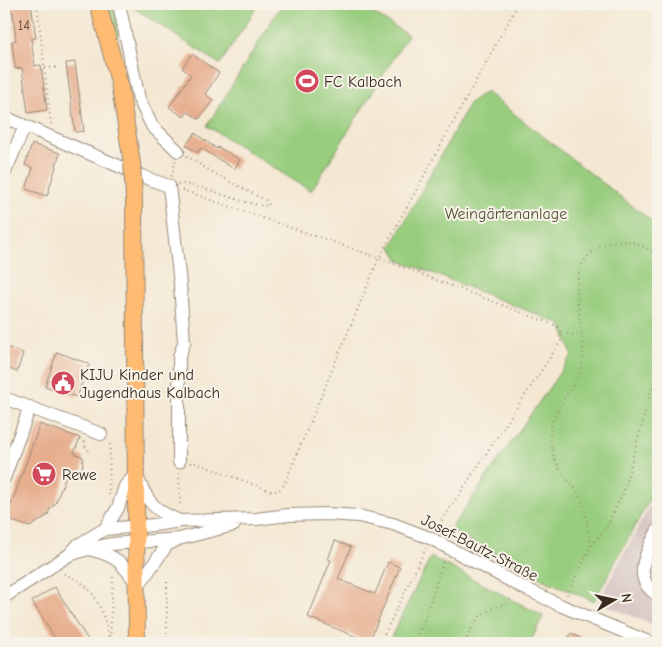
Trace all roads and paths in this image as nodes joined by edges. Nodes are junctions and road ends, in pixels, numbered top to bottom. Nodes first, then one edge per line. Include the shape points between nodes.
1 (37, 4) edge
2 (98, 4) edge
3 (119, 4) edge
4 (518, 4) edge
5 (60, 67) dead end
6 (45, 68) junction
7 (4, 117) edge
8 (24, 126) junction
9 (52, 129) dead end
10 (178, 151) junction
11 (4, 174) edge
12 (170, 186) junction
13 (658, 256) edge
14 (379, 258) junction
15 (562, 334) junction
16 (582, 335) junction
17 (658, 375) edge
18 (4, 398) edge
19 (30, 407) junction
20 (101, 434) joint
21 (179, 462) junction
22 (136, 474) junction
23 (4, 478) edge
24 (108, 500) dead end
25 (180, 507) dead end
26 (256, 519) junction
27 (180, 521) junction
28 (105, 529) junction
29 (658, 530) edge
30 (137, 535) junction
31 (430, 538) junction
32 (179, 539) junction
33 (591, 546) junction
34 (88, 549) junction
35 (69, 555) junction
36 (444, 559) dead end
37 (118, 561) junction
38 (68, 568) dead end
39 (167, 578) dead end
40 (138, 586) junction
41 (522, 587) junction
42 (658, 595) edge
43 (8, 602) edge
44 (562, 606) junction
45 (4, 612) edge
46 (110, 642) edge
47 (137, 643) edge
48 (167, 643) edge
49 (380, 643) edge
50 (414, 643) edge
51 (464, 643) edge
52 (651, 643) edge

1 - 6 path
2 - 22 main road, bridge via 119,82 132,163
3 - 10 street via 139,99 152,126
4 - 14 path
5 - 6 path
6 - 9 path
7 - 8 street
8 - 11 street
8 - 12 street
10 - 12 path
10 - 12 path via 267,201 268,205 260,206 182,184
12 - 14 path
12 - 21 street via 184,343 179,357
13 - 16 path via 634,242 617,241 593,252 577,276
14 - 15 path via 557,326
14 - 21 path via 284,484 278,491 196,463
15 - 16 path
15 - 31 path via 561,341
16 - 33 path via 583,358 579,373 550,428 552,452 564,476 577,491
17 - 33 path via 650,391 623,493 606,528
18 - 19 street
19 - 20 street
19 - 23 street
20 - 24 path via 110,436
21 - 25 path
22 - 27 street, Josef-Bautz-Straße via 152,505
22 - 28 street, Josef-Bautz-Straße via 125,486 118,508
22 - 30 main road
26 - 27 street, Josef-Bautz-Straße
26 - 31 street, Josef-Bautz-Straße via 288,515 358,516 393,524
26 - 32 street, Josef-Bautz-Straße
27 - 30 street, Josef-Bautz-Straße
28 - 30 street, Josef-Bautz-Straße
28 - 35 street, Josef-Bautz-Straße via 78,545
29 - 42 street via 642,566 644,579 652,592
30 - 32 street, Josef-Bautz-Straße
30 - 34 street, Josef-Bautz-Straße
30 - 40 main road
31 - 41 street, Josef-Bautz-Straße
31 - 49 path
32 - 40 street, Josef-Bautz-Straße via 167,546
33 - 44 path
34 - 35 street, Josef-Bautz-Straße
34 - 37 street via 109,554
35 - 43 street, Josef-Bautz-Straße
36 - 50 path
37 - 40 street
37 - 46 path via 114,567
38 - 46 path via 62,573 84,582 92,592 102,611
39 - 48 path
40 - 47 main road
41 - 44 street, Josef-Bautz-Straße
41 - 51 path via 508,602 486,612 474,622
43 - 45 path
44 - 52 street, Josef-Bautz-Straße

